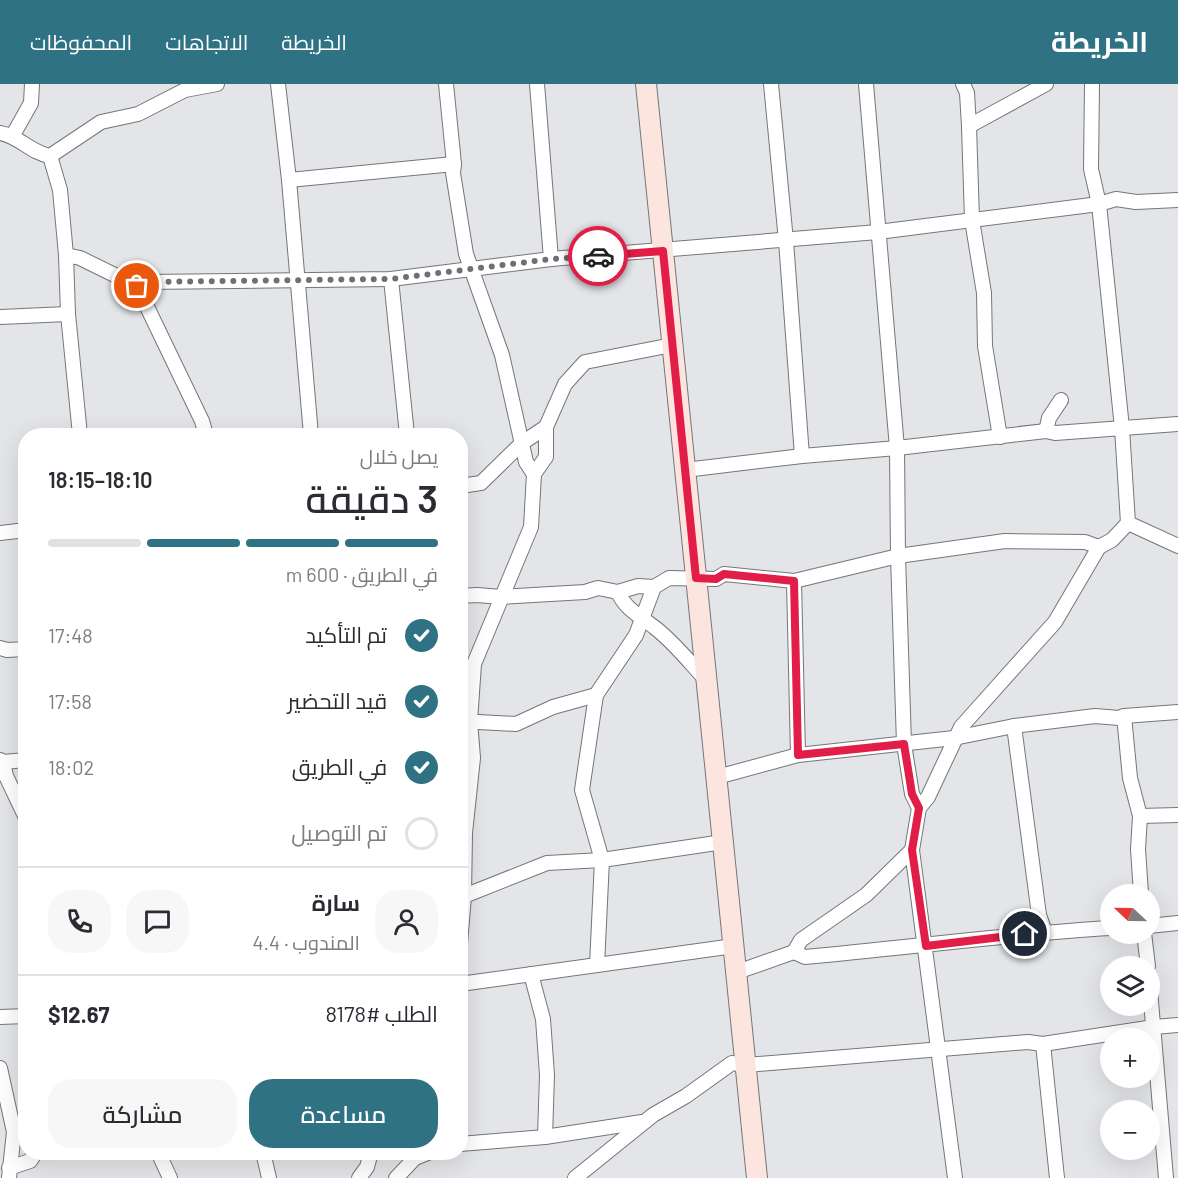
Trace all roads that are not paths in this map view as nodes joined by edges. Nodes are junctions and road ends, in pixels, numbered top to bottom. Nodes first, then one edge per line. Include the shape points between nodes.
1 (32, 84) edge
2 (217, 84) edge
3 (278, 84) edge
4 (446, 84) edge
5 (537, 84) edge
6 (646, 84) edge
7 (771, 84) edge
8 (866, 84) edge
9 (978, 84) edge
10 (1046, 84) edge
11 (1092, 84) edge
12 (965, 88) edge
13 (969, 126) junction
14 (6, 134) edge
15 (50, 156) junction
16 (454, 164) junction
17 (289, 180) junction
18 (1178, 200) edge
19 (1099, 204) junction
20 (972, 220) junction
21 (878, 232) junction
22 (786, 241) junction
23 (663, 251) junction
24 (66, 255) junction
25 (551, 259) junction
26 (472, 270) junction
27 (391, 279) junction
28 (298, 280) junction
29 (137, 286) junction
30 (68, 314) junction
31 (0, 317) edge
32 (672, 345) junction
33 (1061, 400) dead end
34 (1178, 424) edge
35 (546, 427) junction
36 (79, 428) edge
37 (204, 428) edge
38 (310, 428) edge
39 (405, 428) edge
40 (1122, 428) junction
41 (1046, 431) junction
42 (1000, 437) junction
43 (522, 443) junction
44 (897, 448) junction
45 (802, 456) junction
46 (685, 470) junction
47 (534, 474) junction
48 (468, 485) edge
49 (1128, 523) junction
50 (18, 531) edge
51 (0, 533) edge
52 (1178, 546) edge
53 (1099, 547) junction
54 (898, 556) junction
55 (696, 578) junction
56 (794, 581) junction
57 (654, 587) junction
58 (618, 592) junction
59 (468, 596) edge
60 (501, 597) junction
61 (643, 620) junction
62 (3, 649) edge
63 (0, 663) edge
64 (707, 681) junction
65 (596, 695) junction
66 (468, 702) edge
67 (1178, 712) edge
68 (1124, 716) junction
69 (468, 721) edge
70 (1014, 726) junction
71 (468, 735) edge
72 (954, 738) junction
73 (904, 744) junction
74 (798, 755) junction
75 (18, 760) edge
76 (2, 761) edge
77 (717, 777) junction
78 (18, 801) edge
79 (468, 805) edge
80 (919, 808) junction
81 (1178, 815) edge
82 (1140, 816) junction
83 (723, 842) junction
84 (912, 850) junction
85 (602, 860) junction
86 (1140, 884) edge
87 (468, 894) edge
88 (1178, 923) edge
89 (1160, 925) edge
90 (1100, 929) edge
91 (1045, 932) junction
92 (734, 946) junction
93 (926, 946) junction
94 (794, 952) junction
95 (597, 965) junction
96 (737, 972) junction
97 (531, 974) junction
98 (468, 983) edge
99 (18, 1016) edge
100 (1153, 1016) edge
101 (0, 1017) edge
102 (1178, 1025) edge
103 (1154, 1027) junction
104 (1043, 1044) junction
105 (939, 1049) junction
106 (746, 1065) junction
107 (0, 1068) edge
108 (644, 1122) junction
109 (18, 1126) edge
110 (545, 1137) junction
111 (18, 1139) edge
112 (468, 1143) edge
113 (31, 1160) edge
114 (162, 1160) edge
115 (265, 1160) edge
116 (413, 1160) edge
117 (9, 1173) edge
118 (170, 1178) edge
119 (269, 1178) edge
120 (396, 1178) edge
121 (576, 1178) edge
122 (757, 1178) edge
123 (955, 1178) edge
124 (1057, 1178) edge
125 (1166, 1178) edge

1 - 14 street via 31,103
2 - 15 street via 185,90 138,114 101,122
3 - 17 street
4 - 16 street
5 - 25 street
6 - 23 main road
7 - 22 street
8 - 21 street
9 - 12 street
10 - 13 street
11 - 19 street via 1091,169
12 - 13 street
13 - 20 street
14 - 15 street
15 - 24 street via 60,190
16 - 17 street
16 - 26 street via 466,254
17 - 28 street
18 - 19 street via 1116,200
19 - 20 street
19 - 40 street
20 - 21 street
20 - 42 street via 984,293 985,346
21 - 22 street
21 - 44 street
22 - 23 street
22 - 45 street
23 - 25 street
23 - 32 main road
24 - 29 street
24 - 30 street
25 - 26 street
26 - 27 street
26 - 43 street via 502,356
27 - 28 street
27 - 39 street
28 - 29 street via 146,282
28 - 38 street
29 - 37 street
30 - 31 street
30 - 36 street
32 - 35 street via 585,362 565,384
32 - 46 main road
33 - 41 street
34 - 40 street
35 - 43 street
35 - 47 street via 546,457
40 - 41 street
40 - 49 street
41 - 42 street
42 - 44 street
43 - 47 street via 526,462
43 - 48 street via 481,483
44 - 45 street
44 - 54 street
45 - 46 street
46 - 55 main road
47 - 60 street via 531,527
49 - 52 street
49 - 53 street
50 - 51 street
53 - 54 street via 1084,542 1005,541
53 - 72 street via 1055,622
54 - 56 street
54 - 73 street
55 - 56 street via 716,579 724,574
55 - 57 street via 669,578
55 - 64 main road
56 - 74 street
57 - 58 street via 638,586
57 - 61 street
58 - 60 street via 598,588
58 - 61 street via 622,601
59 - 60 street
60 - 66 street via 474,664
61 - 64 street
61 - 65 street
62 - 63 street
64 - 77 main road
65 - 69 street via 553,707 516,724
65 - 85 street via 582,790
67 - 68 street
68 - 70 street
68 - 82 street via 1130,778
70 - 72 street
70 - 91 street via 1039,915
71 - 79 street via 473,758
72 - 73 street
72 - 80 street via 928,797
73 - 74 street
73 - 80 street via 912,794
74 - 77 street
75 - 76 street
76 - 78 street
77 - 83 main road
80 - 84 street
81 - 82 street
82 - 86 street
83 - 85 street
83 - 92 main road
84 - 93 street
84 - 94 street via 866,896 801,940
85 - 87 street via 547,863
85 - 95 street
88 - 89 street
90 - 91 street
91 - 93 street
92 - 95 street
92 - 96 main road
93 - 94 street via 805,957
93 - 105 street
94 - 96 street
95 - 97 street
96 - 106 main road
97 - 98 street
97 - 110 street via 543,1019 547,1075
99 - 101 street
100 - 103 street
102 - 103 street
103 - 104 street
103 - 125 street
104 - 105 street
104 - 124 street
105 - 106 street
105 - 123 street
106 - 108 street via 732,1064
106 - 122 main road
107 - 109 street
108 - 110 street
108 - 121 street
110 - 112 street
111 - 117 street
113 - 117 street
114 - 118 street
115 - 119 street
116 - 120 street

